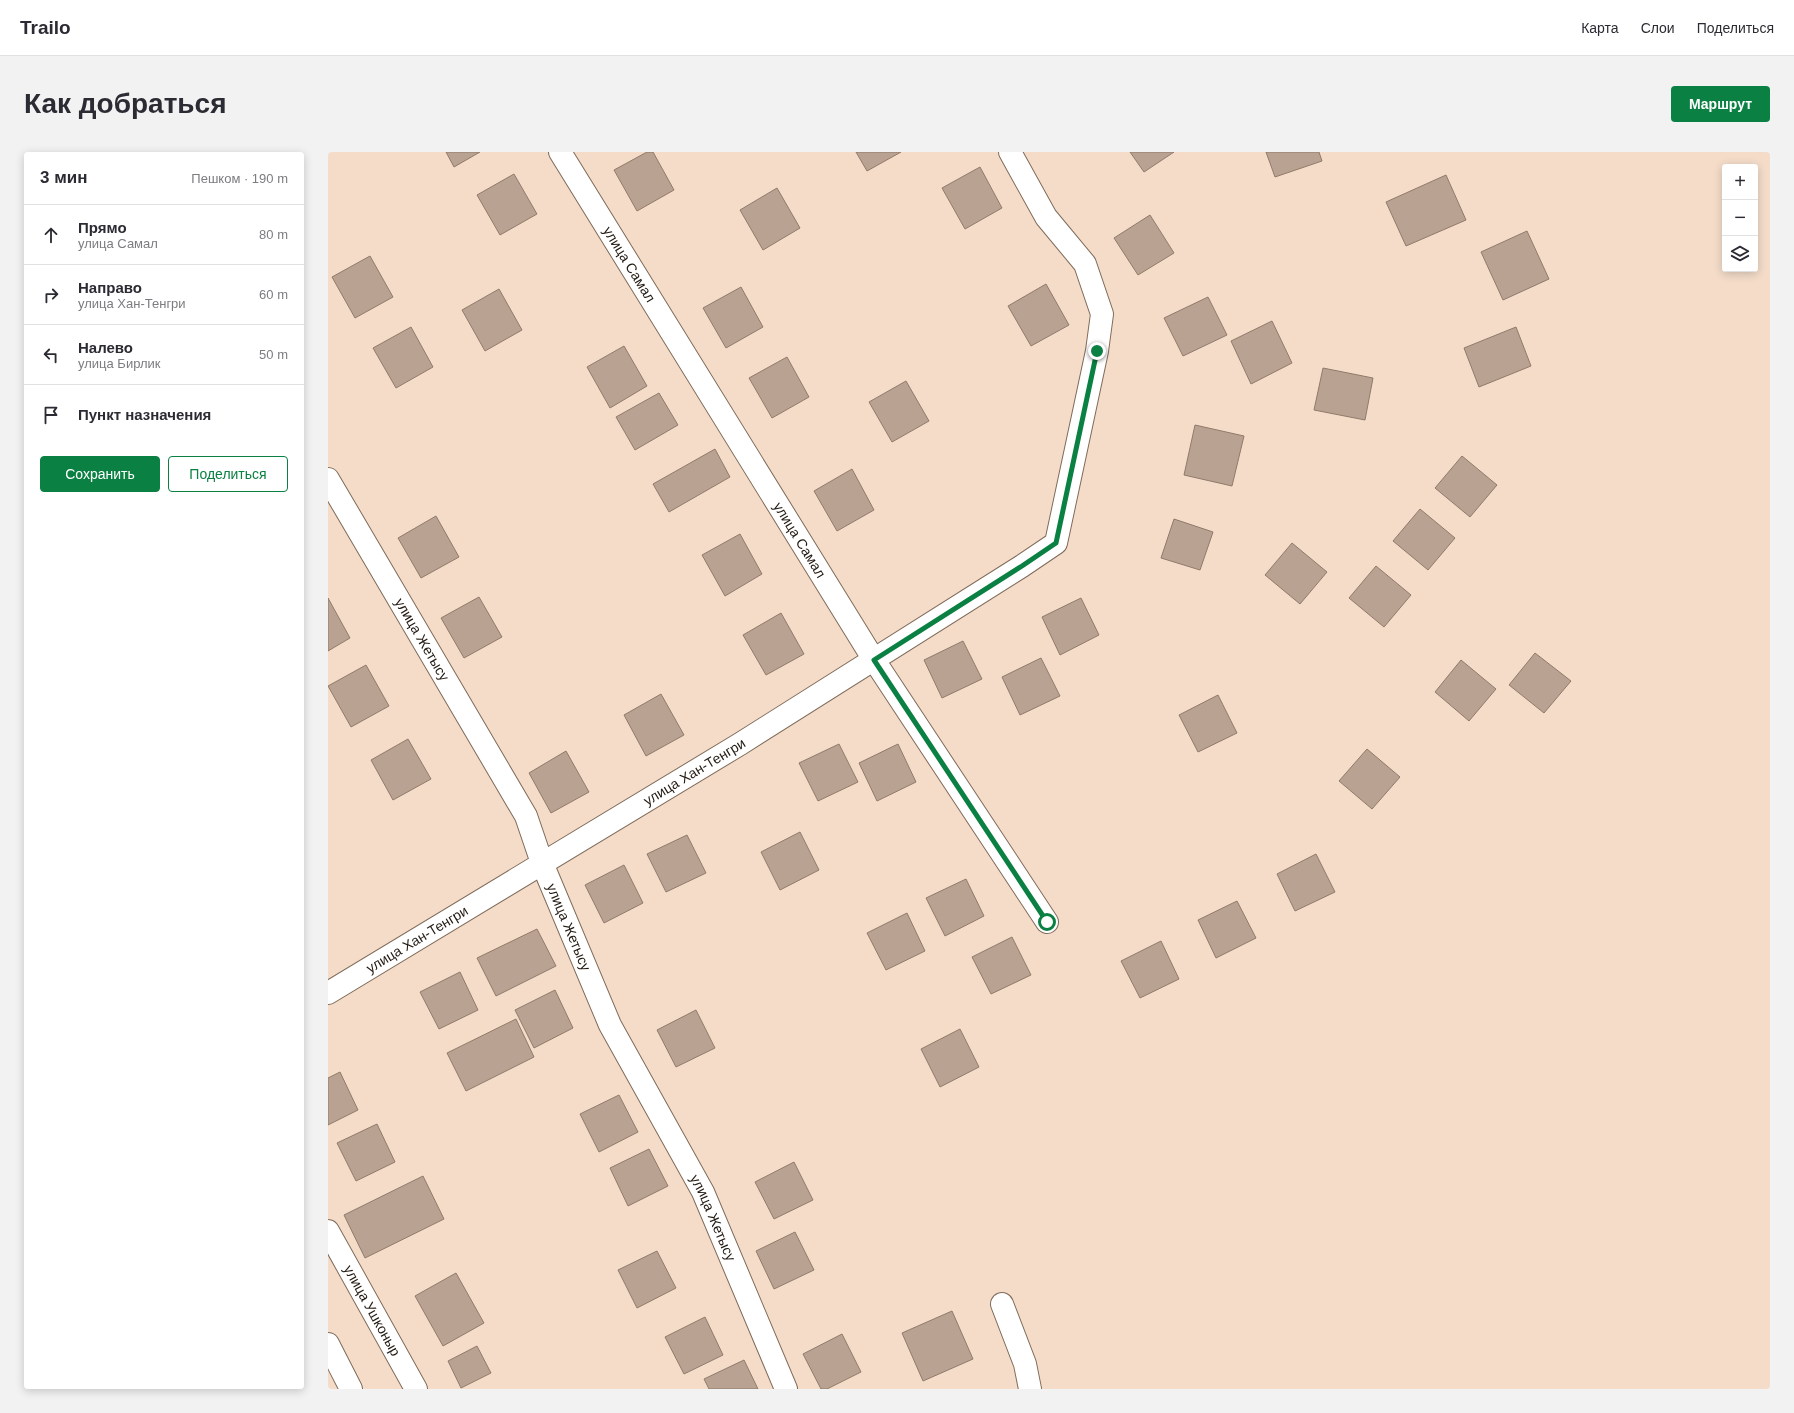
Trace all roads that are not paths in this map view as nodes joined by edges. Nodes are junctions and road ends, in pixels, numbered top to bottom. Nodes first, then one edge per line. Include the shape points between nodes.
1 (560, 152) edge
2 (1010, 152) edge
3 (328, 479) edge
4 (874, 660) junction
5 (542, 863) junction
6 (1047, 922) dead end
7 (328, 993) edge
8 (328, 1231) edge
9 (1002, 1304) dead end
10 (328, 1344) edge
11 (351, 1389) edge
12 (416, 1389) edge
13 (786, 1389) edge
14 (1030, 1389) edge

1 - 4 street, улица Самал
2 - 4 street, улица Хан-Тенгри via 1046,217 1085,264 1102,314 1097,351 1056,543
3 - 5 street, улица Жетысу via 526,816
4 - 5 street, улица Хан-Тенгри
4 - 6 street, улица Самал
5 - 7 street, улица Хан-Тенгри
5 - 13 street, улица Жетысу via 610,1025 703,1192
8 - 12 street, улица Ушконыр
9 - 14 street via 1025,1364
10 - 11 street

